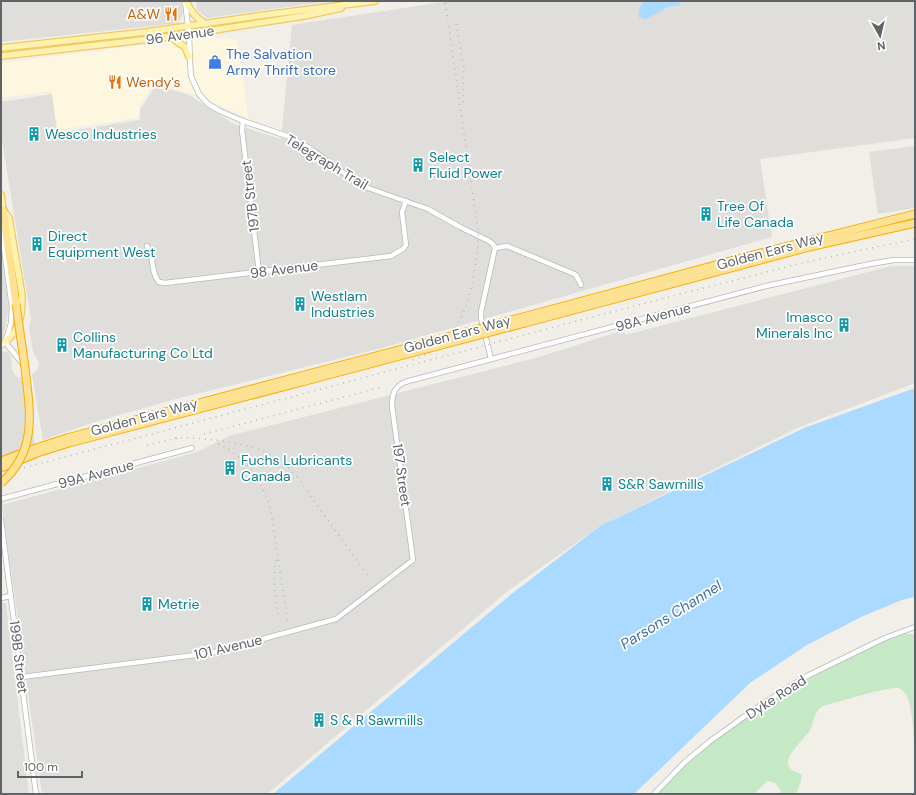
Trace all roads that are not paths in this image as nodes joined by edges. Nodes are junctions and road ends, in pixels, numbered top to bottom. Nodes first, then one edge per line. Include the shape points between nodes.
1 (186, 1) edge
2 (375, 1) edge
3 (356, 4) junction
4 (207, 24) junction
5 (188, 27) junction
6 (189, 34) junction
7 (170, 36) junction
8 (1, 48) edge
9 (1, 56) edge
10 (190, 57) junction
11 (243, 121) junction
12 (1, 195) edge
13 (406, 201) junction
14 (2, 213) edge
15 (915, 214) edge
16 (915, 223) edge
17 (1, 226) edge
18 (147, 246) dead end
19 (495, 248) junction
20 (915, 260) edge
21 (259, 272) junction
22 (581, 285) dead end
23 (524, 320) junction
24 (3, 344) edge
25 (491, 359) junction
26 (25, 366) dead end
27 (395, 390) joint
28 (68, 440) junction
29 (192, 448) dead end
30 (1, 461) edge
31 (1, 468) edge
32 (1, 483) edge
33 (1, 499) edge
34 (1, 520) edge
35 (413, 560) joint
36 (11, 596) junction
37 (1, 598) edge
38 (915, 627) edge
39 (22, 677) junction
40 (36, 794) edge
41 (654, 794) edge

1 - 4 main road via 197,19
1 - 5 street, Telegraph Trail
2 - 3 main road, 96 Avenue
3 - 4 main road, 96 Avenue via 303,9
3 - 6 main road, 96 Avenue via 304,16
4 - 5 main road, 96 Avenue
5 - 6 street, Telegraph Trail
5 - 8 main road, 96 Avenue
6 - 7 main road, 96 Avenue
6 - 10 street, Telegraph Trail
7 - 9 main road, 96 Avenue
7 - 10 main road via 185,47
10 - 11 street, Telegraph Trail via 194,84 202,98 214,108
11 - 13 street, Telegraph Trail via 290,137 356,182
11 - 21 street, 197B Street
12 - 14 main road
13 - 19 street, Telegraph Trail via 428,209 489,241
13 - 21 street, 98 Avenue via 402,212 406,244 403,249 391,256
14 - 24 main road via 9,218 22,295 20,321 16,331
14 - 32 highway, bridge via 29,400 30,423 22,456
15 - 23 highway, Golden Ears Way via 749,256
16 - 23 highway, Golden Ears Way
17 - 24 street via 12,308 11,323
18 - 21 street, 98 Avenue via 151,251 154,276 165,284
19 - 22 street via 507,246 572,272
19 - 25 street via 481,312
20 - 25 street, 98A Avenue via 870,264 777,284
23 - 28 highway, Golden Ears Way, bridge
24 - 26 street
25 - 27 street, 98A Avenue via 405,382
27 - 35 street, 197 Street via 392,406
28 - 30 highway, Golden Ears Way
28 - 31 highway, Golden Ears Way
29 - 33 street, 99A Avenue
34 - 36 street, 199B Street
35 - 39 street, 101 Avenue via 336,618 212,653
36 - 37 street
36 - 39 street, 199B Street
38 - 41 street, Dyke Road via 885,638 805,677 709,742
39 - 40 street, 199B Street

